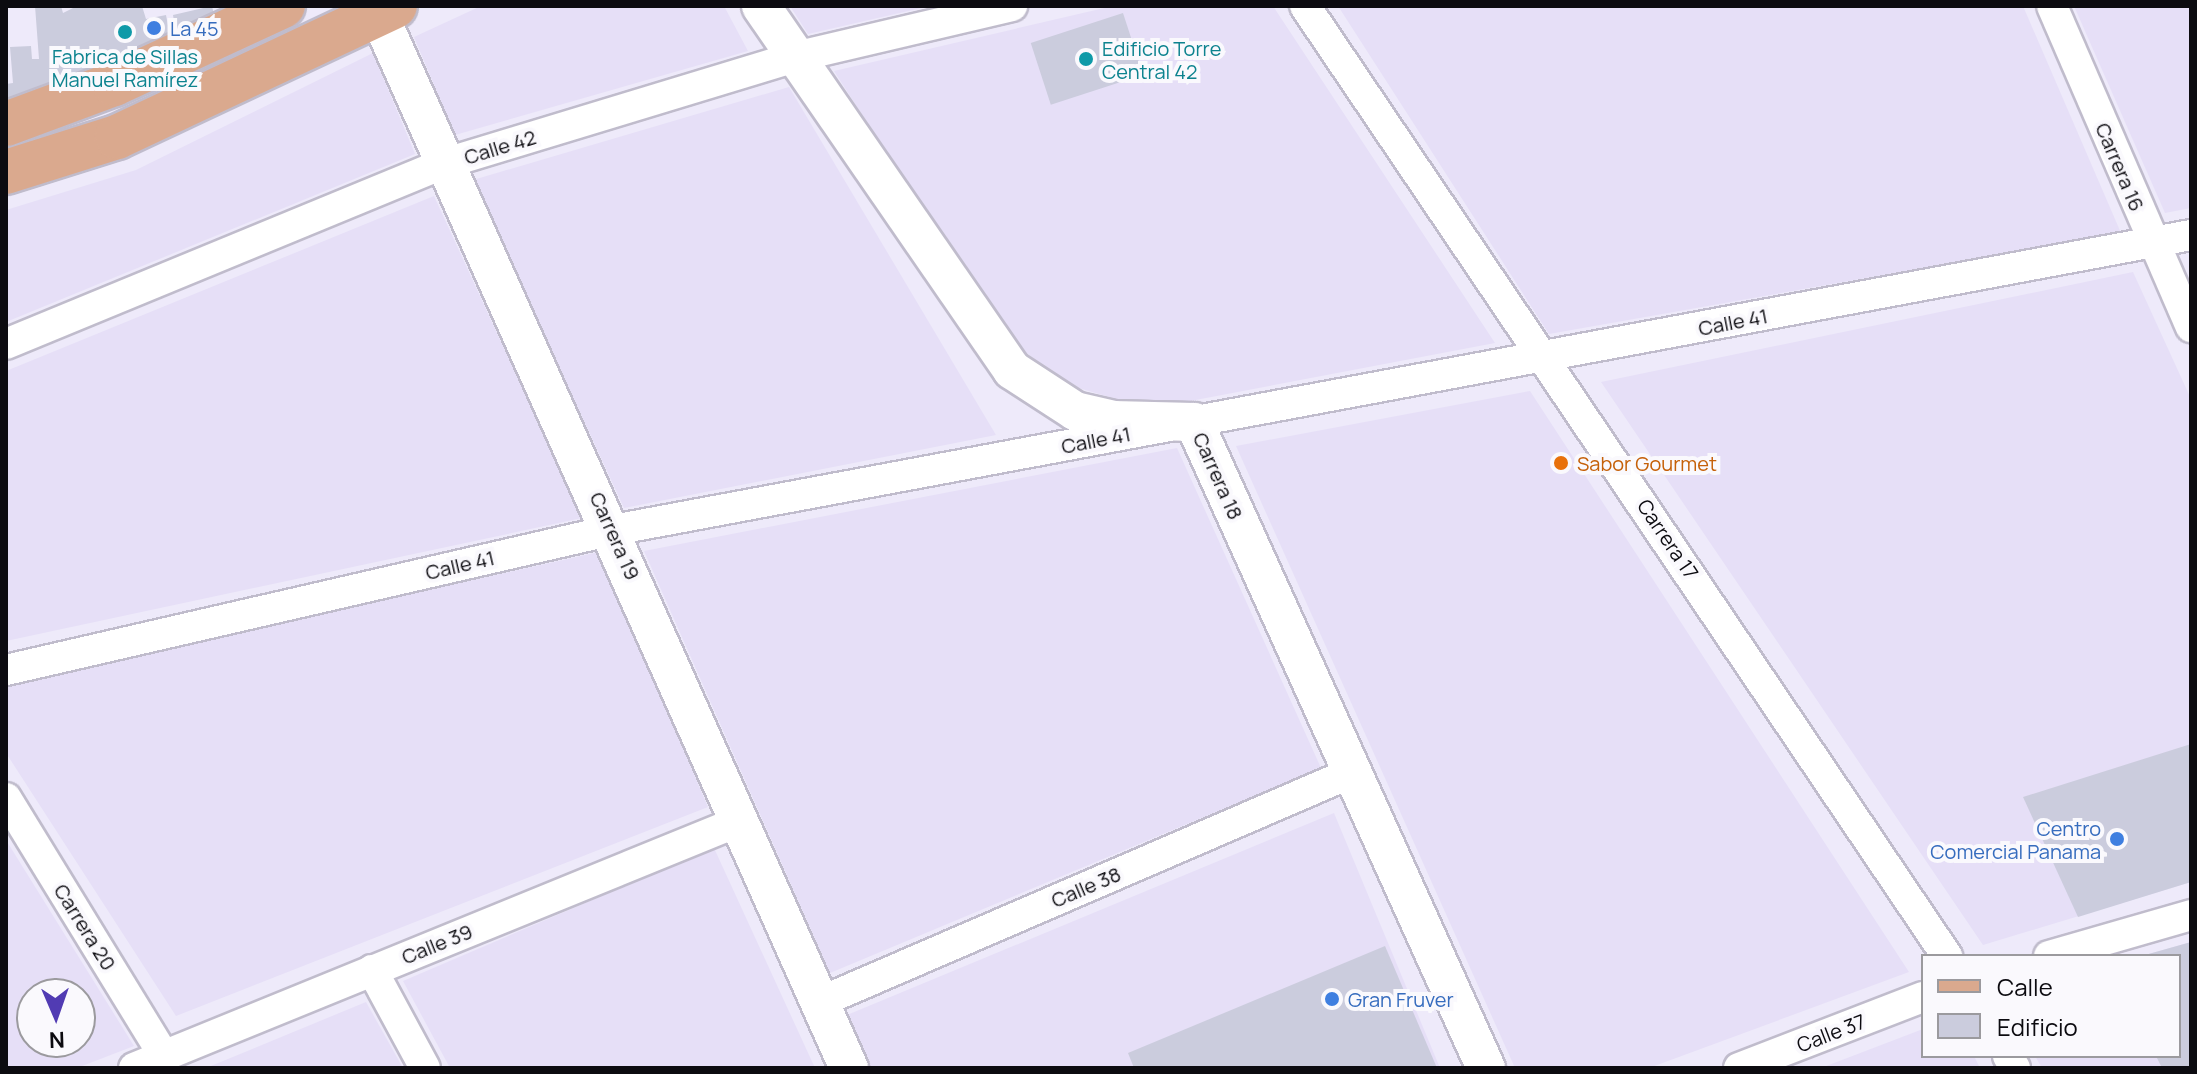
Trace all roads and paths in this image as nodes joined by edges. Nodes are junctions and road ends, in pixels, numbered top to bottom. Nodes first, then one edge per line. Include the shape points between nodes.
1 (283, 6) edge
2 (761, 6) edge
3 (1012, 6) edge
4 (1305, 6) edge
5 (2052, 6) edge
6 (383, 9) edge
7 (795, 57) junction
8 (6, 124) edge
9 (446, 163) junction
10 (6, 172) edge
11 (2191, 235) edge
12 (2153, 242) junction
13 (2191, 327) edge
14 (6, 344) edge
15 (1544, 358) junction
16 (1194, 422) junction
17 (613, 530) junction
18 (6, 670) edge
19 (1353, 772) junction
20 (6, 798) edge
21 (740, 821) junction
22 (2191, 915) edge
23 (1946, 954) edge
24 (2056, 954) edge
25 (372, 970) junction
26 (1921, 998) edge
27 (820, 1002) junction
28 (164, 1056) junction
29 (134, 1068) edge
30 (425, 1068) edge
31 (849, 1068) edge
32 (1486, 1068) edge
33 (1739, 1068) edge

1 - 8 main road via 114,84
2 - 7 street, Carrera 18
3 - 7 street, Calle 42
4 - 15 street, Carrera 17
5 - 12 street, Carrera 16
6 - 9 street, Carrera 19
6 - 10 main road via 117,137
7 - 9 street, Calle 42
7 - 16 street, Carrera 18 via 1012,370 1075,411 1113,420
9 - 14 street, Calle 42
9 - 17 street, Carrera 19
11 - 12 street, Calle 41
12 - 13 street, Carrera 16
12 - 15 street, Calle 41
15 - 16 street, Calle 41
15 - 23 street, Carrera 17
16 - 17 street, Calle 41
16 - 19 street, Carrera 18
17 - 18 street, Calle 41
17 - 21 street, Carrera 19
19 - 27 street, Calle 38
19 - 32 street, Carrera 18
20 - 28 street, Carrera 20
21 - 25 street, Calle 39
21 - 27 street, Carrera 19
22 - 24 street
25 - 28 street, Calle 39
25 - 30 street
26 - 33 street, Calle 37
27 - 31 street, Carrera 19
28 - 29 street, Calle 39

